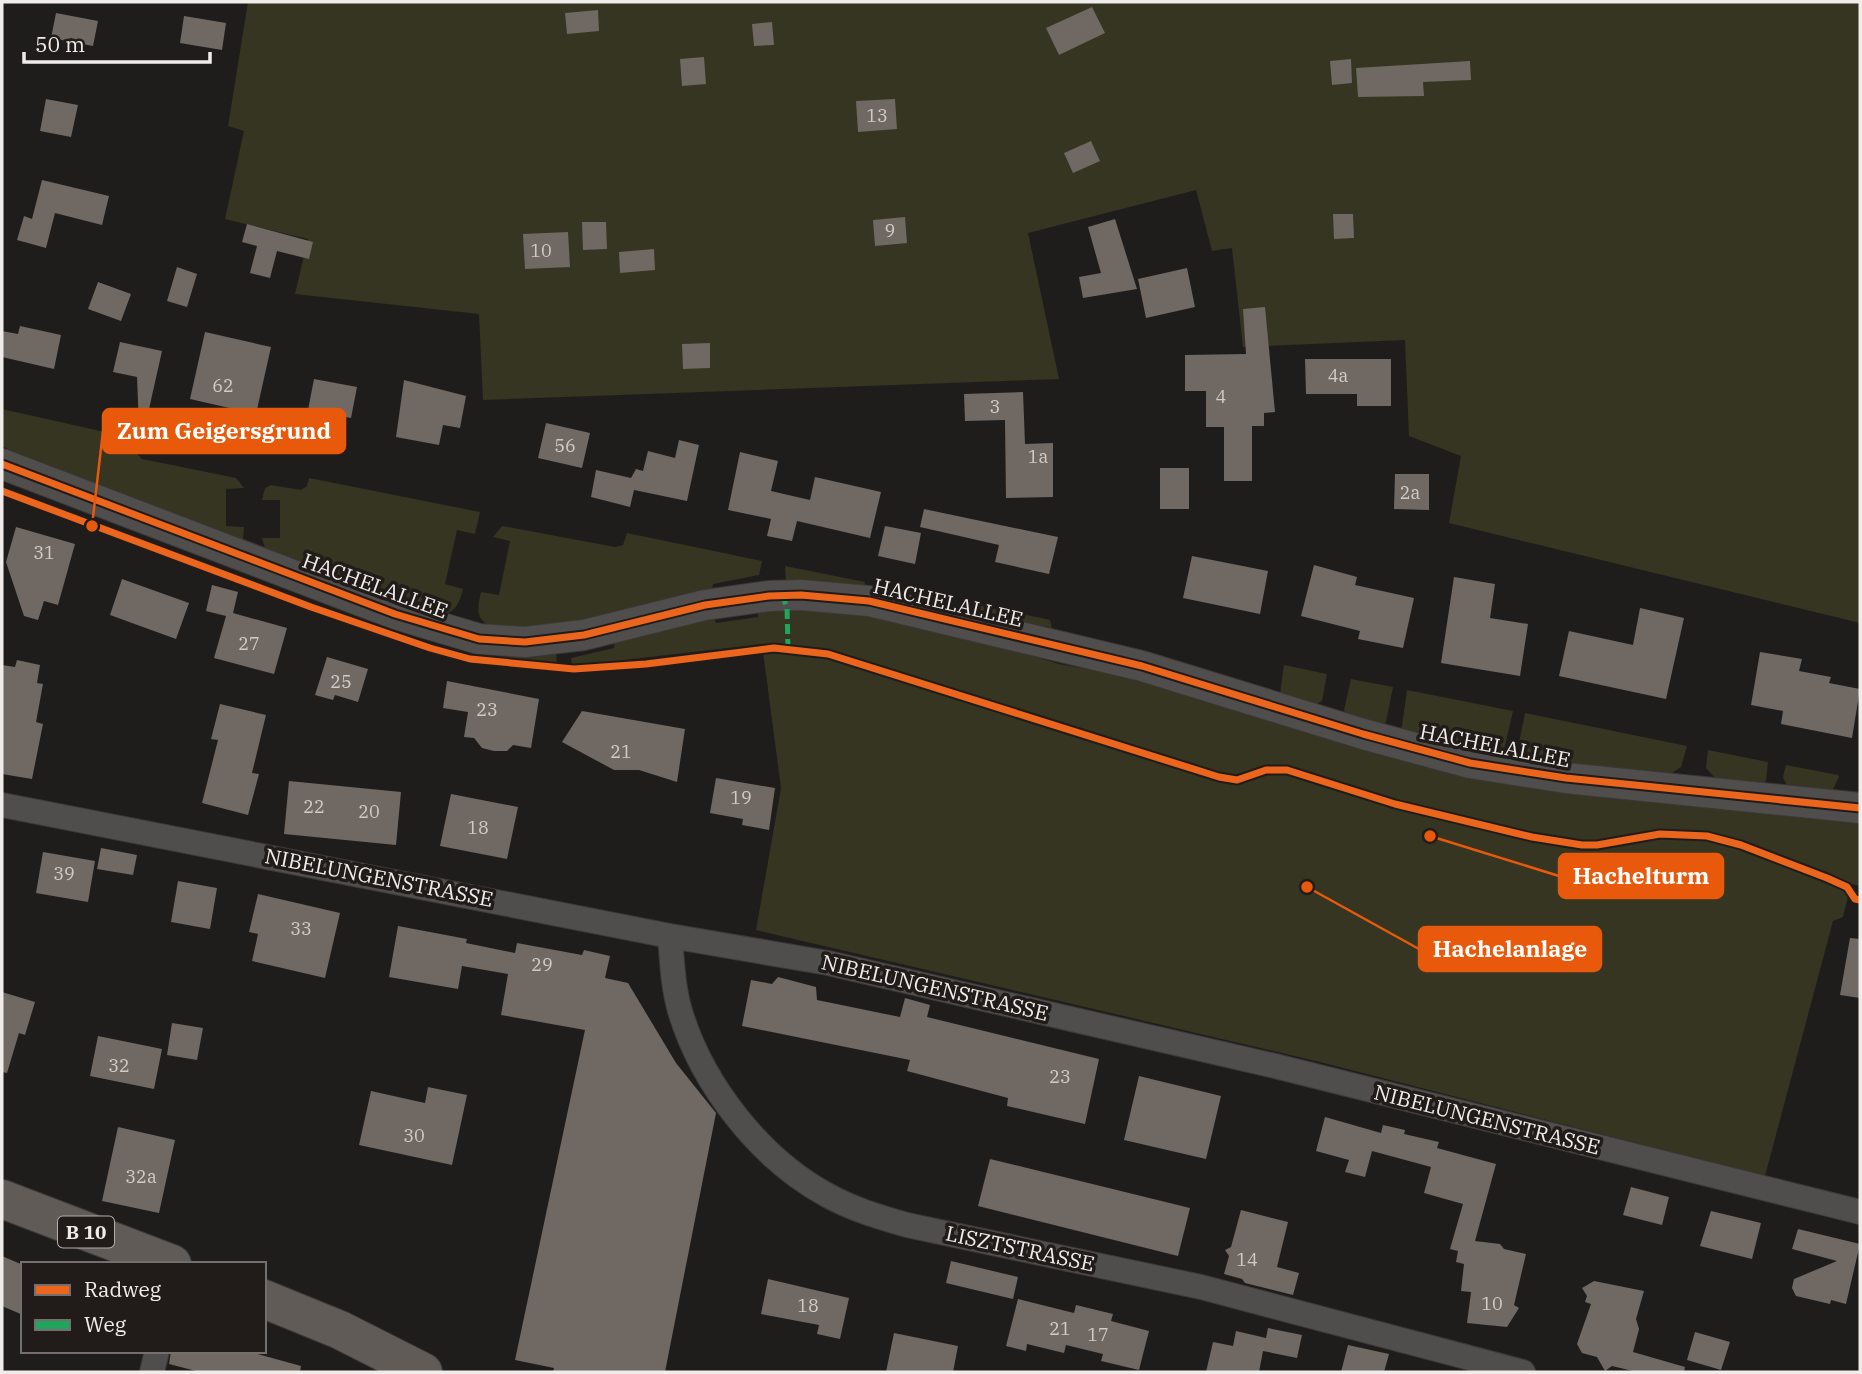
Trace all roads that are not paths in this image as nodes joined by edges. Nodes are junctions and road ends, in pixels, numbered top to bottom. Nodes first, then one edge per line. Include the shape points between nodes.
1 (2, 464) edge
2 (2, 805) edge
3 (1860, 808) edge
4 (670, 936) junction
5 (2, 1199) edge
6 (1860, 1212) edge
7 (167, 1262) edge
8 (266, 1300) edge
9 (157, 1353) edge
10 (152, 1372) edge
11 (423, 1372) edge
12 (1523, 1372) edge

1 - 3 street, HACHELALLEE via 395,614 479,639 525,642 584,635 747,598 802,595 869,601 1142,666 1470,763 1566,778
2 - 4 street, NIBELUNGENSTRASSE
4 - 6 street, NIBELUNGENSTRASSE via 828,963 1271,1065
4 - 12 street, LISZTSTRASSE via 679,1009 710,1078 764,1147 826,1195 907,1225 1201,1287
5 - 7 main road, B 10
8 - 11 main road
9 - 10 street

